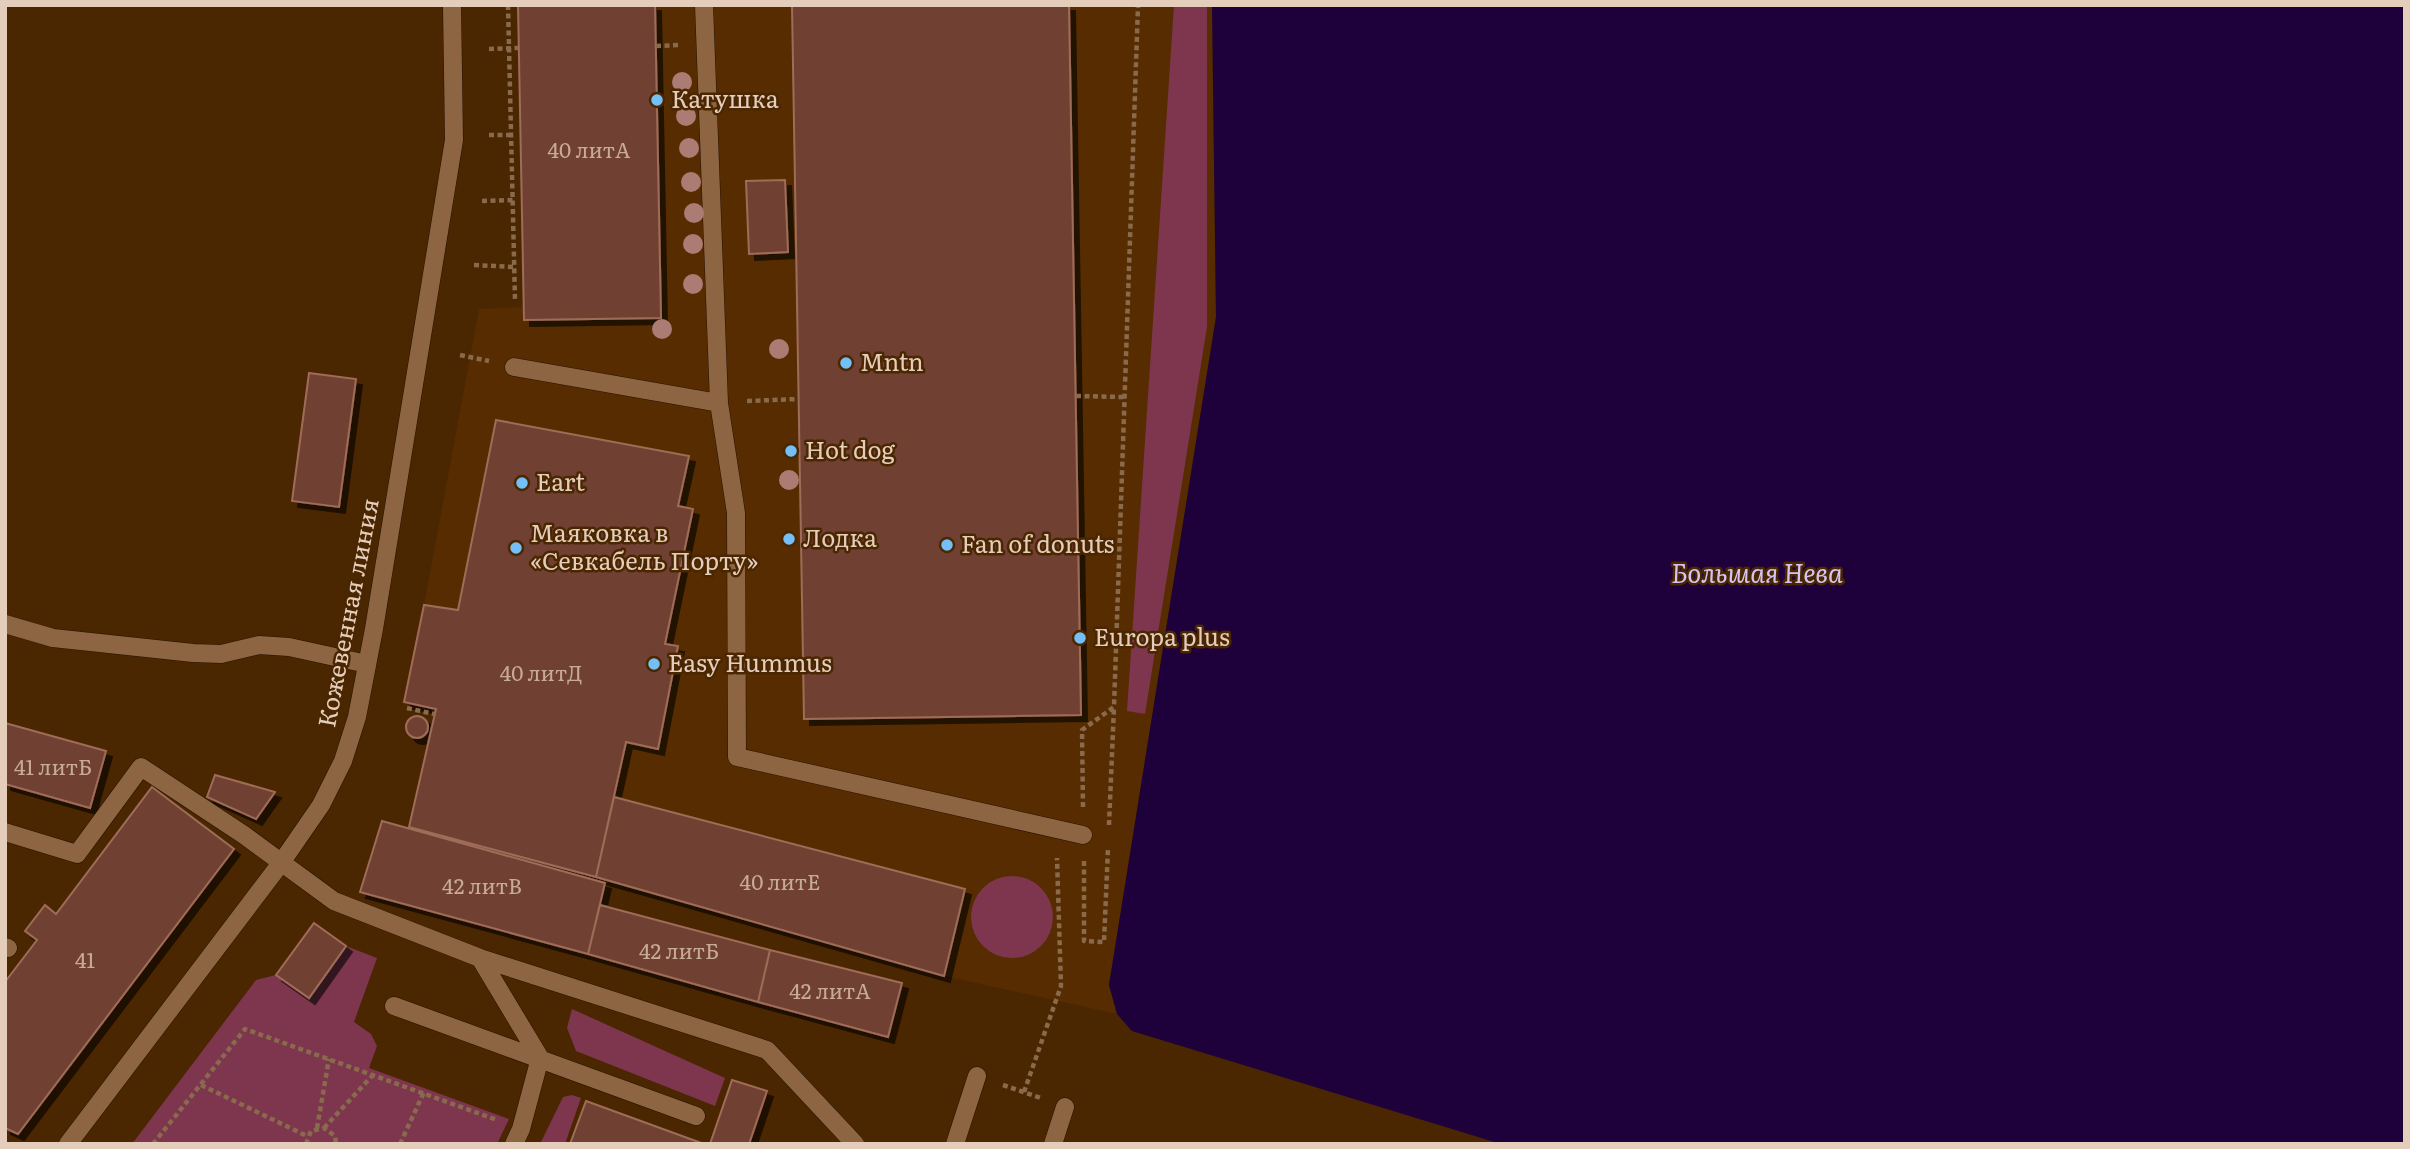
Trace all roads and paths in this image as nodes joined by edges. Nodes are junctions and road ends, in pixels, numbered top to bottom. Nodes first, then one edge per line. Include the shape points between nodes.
1 (452, 5) edge
2 (508, 5) edge
3 (704, 5) edge
4 (1138, 5) edge
5 (509, 48) junction
6 (519, 48) dead end
7 (489, 49) dead end
8 (489, 135) dead end
9 (512, 135) junction
10 (513, 200) junction
11 (482, 201) dead end
12 (474, 265) dead end
13 (514, 267) junction
14 (515, 300) dead end
15 (514, 367) dead end
16 (1076, 396) dead end
17 (1123, 397) junction
18 (798, 399) dead end
19 (719, 403) junction
20 (5, 624) edge
21 (367, 664) junction
22 (407, 708) dead end
23 (435, 714) dead end
24 (1056, 829) junction
25 (5, 832) edge
26 (1083, 835) junction
27 (281, 863) junction
28 (1084, 941) dead end
29 (480, 958) junction
30 (394, 1006) dead end
31 (540, 1058) junction
32 (329, 1059) junction
33 (373, 1075) junction
34 (977, 1076) joint
35 (201, 1084) junction
36 (424, 1092) junction
37 (1024, 1093) junction
38 (1065, 1107) joint
39 (696, 1116) dead end
40 (507, 1124) dead end
41 (317, 1128) junction
42 (324, 1128) junction
43 (307, 1136) junction
44 (68, 1144) edge
45 (153, 1144) edge
46 (306, 1144) edge
47 (336, 1144) edge
48 (400, 1144) edge
49 (514, 1144) edge
50 (855, 1144) edge
51 (955, 1144) edge
52 (1053, 1144) edge

1 - 21 street, Кожевенная линия via 454,140
2 - 5 path
3 - 19 street
4 - 17 path
5 - 6 path
5 - 7 path
5 - 9 path
8 - 9 path
9 - 10 path
10 - 11 path
10 - 13 path
12 - 13 path
13 - 14 path
15 - 19 street
16 - 17 path
17 - 26 path via 1114,707 1082,730
18 - 19 path
19 - 24 street via 737,513 737,757
20 - 21 street via 53,638 221,654 259,645 279,646
21 - 27 street, Кожевенная линия via 343,761 321,806
22 - 23 path
24 - 26 street
24 - 37 path via 1061,986
25 - 27 street via 76,854 141,767
26 - 28 path
27 - 29 street via 334,901
27 - 44 street, Кожевенная линия
29 - 31 street
29 - 50 street via 767,1049
30 - 31 street
31 - 39 street
31 - 49 street
32 - 33 path
32 - 35 path via 245,1029
32 - 41 path
33 - 36 path
33 - 42 path
34 - 37 path
34 - 51 street
35 - 43 path
35 - 45 path
36 - 40 path
36 - 48 path
37 - 38 path
38 - 52 street
41 - 42 path
41 - 43 path
42 - 47 path via 335,1136
43 - 46 path

